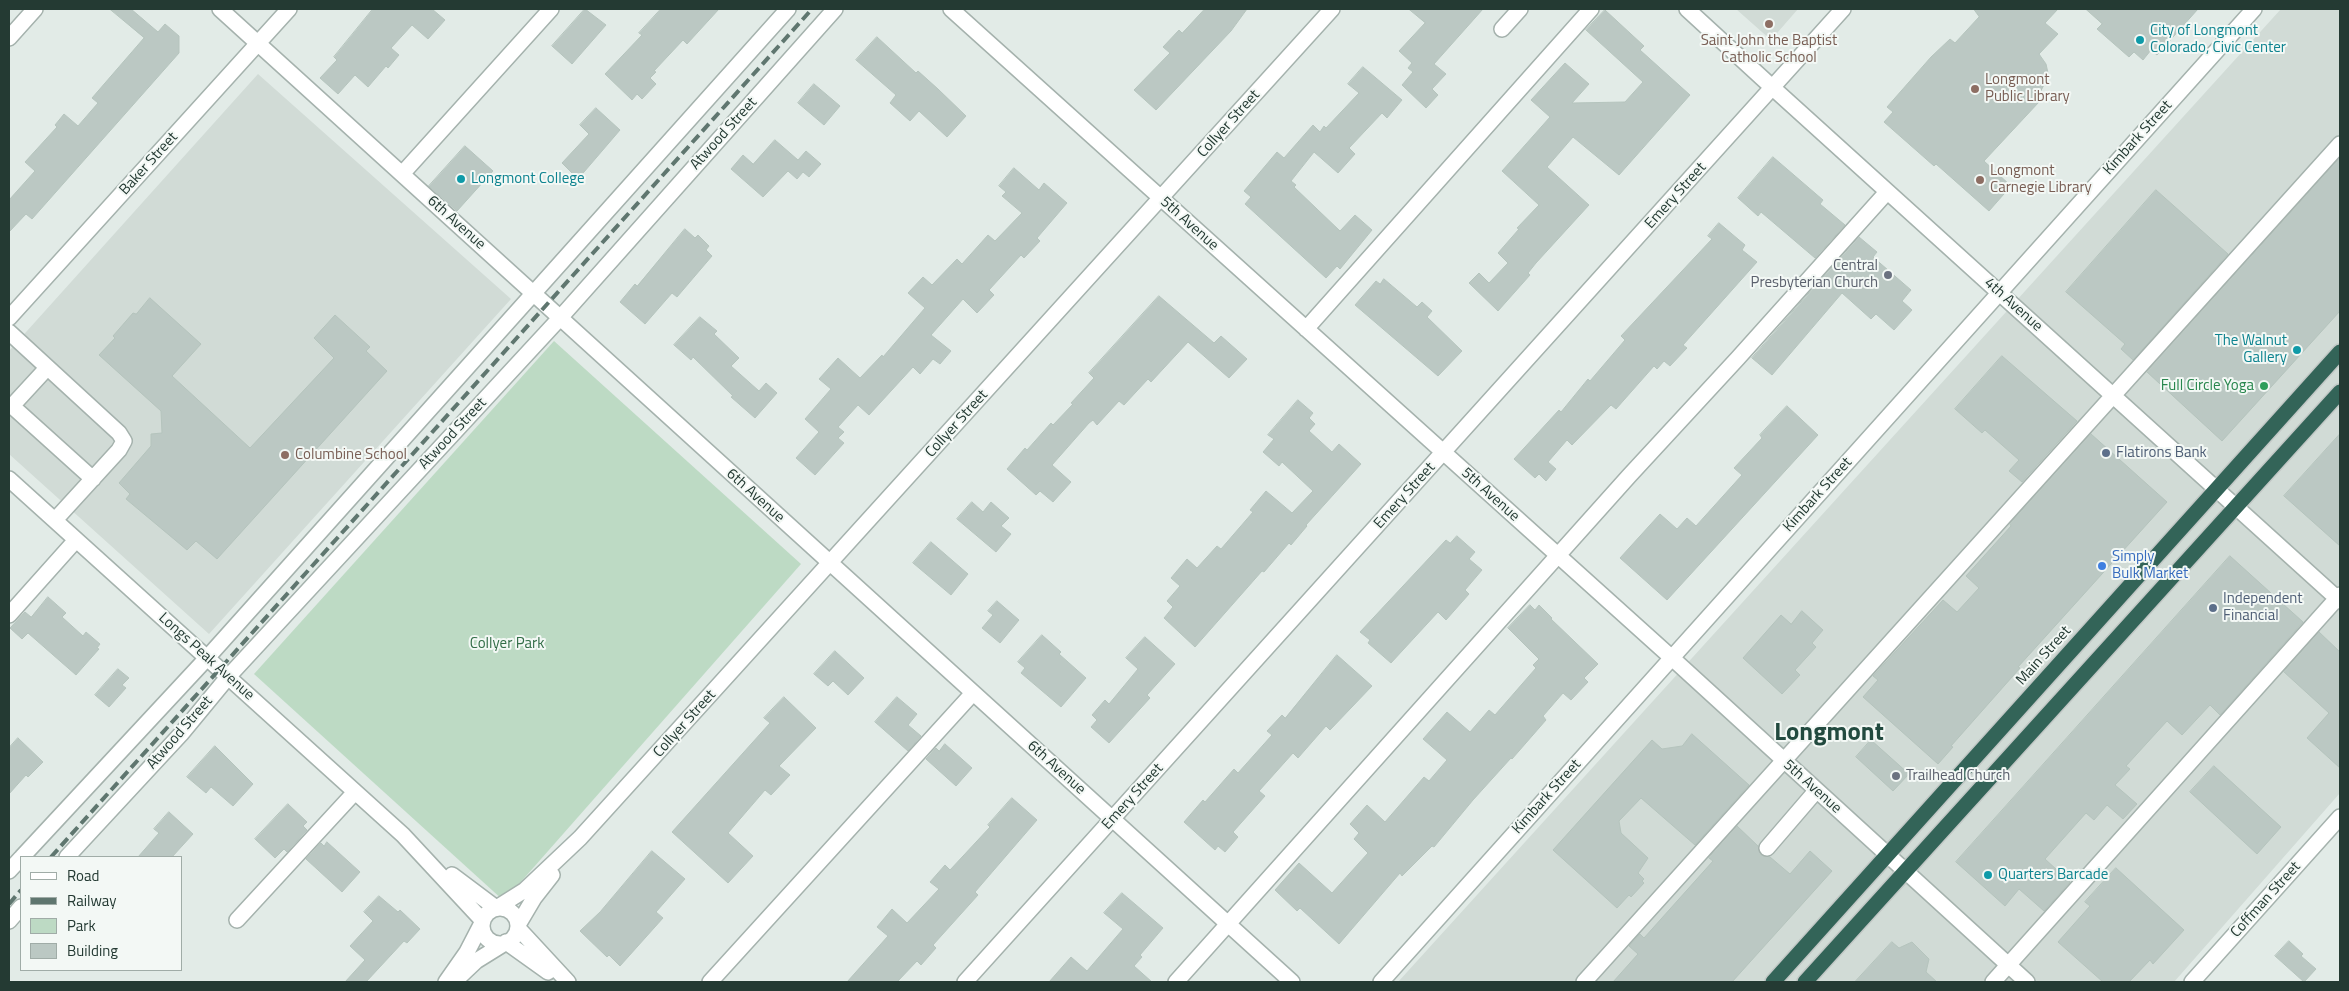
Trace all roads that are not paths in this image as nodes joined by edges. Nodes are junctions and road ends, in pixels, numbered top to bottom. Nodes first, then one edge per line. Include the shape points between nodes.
1 (35, 9) edge
2 (220, 9) edge
3 (289, 9) edge
4 (551, 9) edge
5 (788, 9) edge
6 (835, 9) edge
7 (951, 9) edge
8 (1332, 9) edge
9 (1520, 9) edge
10 (1591, 9) edge
11 (1687, 9) edge
12 (1843, 9) edge
13 (2254, 9) edge
14 (1502, 28) dead end
15 (9, 38) edge
16 (258, 43) junction
17 (1772, 88) junction
18 (2340, 144) edge
19 (402, 174) junction
20 (1887, 192) junction
21 (1161, 199) junction
22 (2000, 293) junction
23 (534, 294) junction
24 (9, 318) edge
25 (560, 318) junction
26 (1306, 329) junction
27 (9, 332) edge
28 (2340, 352) edge
29 (48, 368) junction
30 (2340, 392) edge
31 (2114, 396) junction
32 (1444, 454) junction
33 (9, 479) edge
34 (93, 479) junction
35 (2217, 490) junction
36 (2236, 508) junction
37 (54, 520) junction
38 (76, 540) junction
39 (1558, 556) junction
40 (830, 565) junction
41 (2339, 598) edge
42 (9, 615) edge
43 (207, 658) junction
44 (1672, 658) junction
45 (228, 677) junction
46 (973, 693) junction
47 (1783, 762) junction
48 (1816, 791) junction
49 (355, 792) junction
50 (2340, 817) edge
51 (1113, 819) junction
52 (403, 835) junction
53 (580, 838) junction
54 (1767, 848) dead end
55 (24, 856) edge
56 (68, 856) edge
57 (1888, 856) junction
58 (20, 860) edge
59 (9, 872) edge
60 (1905, 872) junction
61 (497, 908) junction
62 (20, 909) edge
63 (237, 920) dead end
64 (9, 921) edge
65 (482, 922) junction
66 (1229, 925) junction
67 (518, 927) junction
68 (506, 943) junction
69 (2008, 965) junction
70 (446, 982) edge
71 (453, 982) edge
72 (562, 982) edge
73 (568, 982) edge
74 (710, 982) edge
75 (965, 982) edge
76 (1176, 982) edge
77 (1292, 982) edge
78 (1381, 982) edge
79 (1584, 982) edge
80 (1772, 982) edge
81 (1805, 982) edge
82 (1993, 982) edge
83 (2027, 982) edge
84 (2192, 982) edge

1 - 15 street
2 - 16 street, 6th Avenue
3 - 16 street, Baker Street
4 - 19 street
5 - 23 street, Atwood Street
6 - 25 street, Atwood Street
7 - 21 street, 5th Avenue
8 - 21 street, Collyer Street
9 - 14 street
10 - 26 street
11 - 17 street, 4th Avenue
12 - 17 street, Emery Street
13 - 22 street, Kimbark Street
16 - 19 street, 6th Avenue
16 - 24 street, Baker Street
17 - 20 street, 4th Avenue
17 - 32 street, Emery Street
18 - 31 street
19 - 23 street, 6th Avenue
20 - 22 street, 4th Avenue
20 - 39 street
21 - 26 street, 5th Avenue
21 - 40 street, Collyer Street
22 - 31 street, 4th Avenue
22 - 44 street, Kimbark Street
23 - 25 street, 6th Avenue
23 - 43 street, Atwood Street
25 - 40 street, 6th Avenue
25 - 45 street, Atwood Street
26 - 32 street, 5th Avenue
27 - 29 street
28 - 35 highway, Main Street
29 - 34 street via 124,441
29 - 34 street via 12,406
30 - 36 highway
31 - 35 street, 4th Avenue
31 - 47 street
32 - 39 street, 5th Avenue
32 - 51 street, Emery Street
33 - 37 street, Longs Peak Avenue
34 - 37 street
35 - 36 street, 4th Avenue
35 - 57 highway, Main Street
36 - 41 street, 4th Avenue
36 - 60 highway
37 - 38 street, Longs Peak Avenue
38 - 42 street
38 - 43 street, Longs Peak Avenue
39 - 44 street, 5th Avenue
39 - 66 street
40 - 46 street, 6th Avenue
40 - 53 street, Collyer Street
41 - 69 street
43 - 45 street, Longs Peak Avenue
43 - 55 street, Atwood Street
44 - 47 street, 5th Avenue
44 - 78 street, Kimbark Street
45 - 49 street, Longs Peak Avenue
45 - 56 street, Atwood Street via 181,734
46 - 51 street, 6th Avenue
46 - 74 street
47 - 48 street, 5th Avenue
47 - 79 street
48 - 54 street
48 - 57 street, 5th Avenue
49 - 52 street, Longs Peak Avenue
49 - 63 street
50 - 84 street, Coffman Street
51 - 66 street, 6th Avenue
51 - 75 street, Emery Street
52 - 61 street, Longs Peak Avenue
52 - 65 street, Longs Peak Avenue
53 - 61 street, Collyer Street via 525,890
53 - 67 street, Collyer Street via 534,898
57 - 60 street, 5th Avenue
57 - 80 highway, Main Street
58 - 59 street, Atwood Street
60 - 69 street, 5th Avenue
60 - 81 highway
61 - 65 street via 487,913
61 - 67 street via 510,910 517,919
62 - 64 street
65 - 68 street via 488,940
65 - 70 street via 467,952
66 - 76 street
66 - 77 street, 6th Avenue
67 - 68 street via 515,937
67 - 73 street
68 - 71 street via 476,960
68 - 72 street
69 - 82 street
69 - 83 street, 5th Avenue

